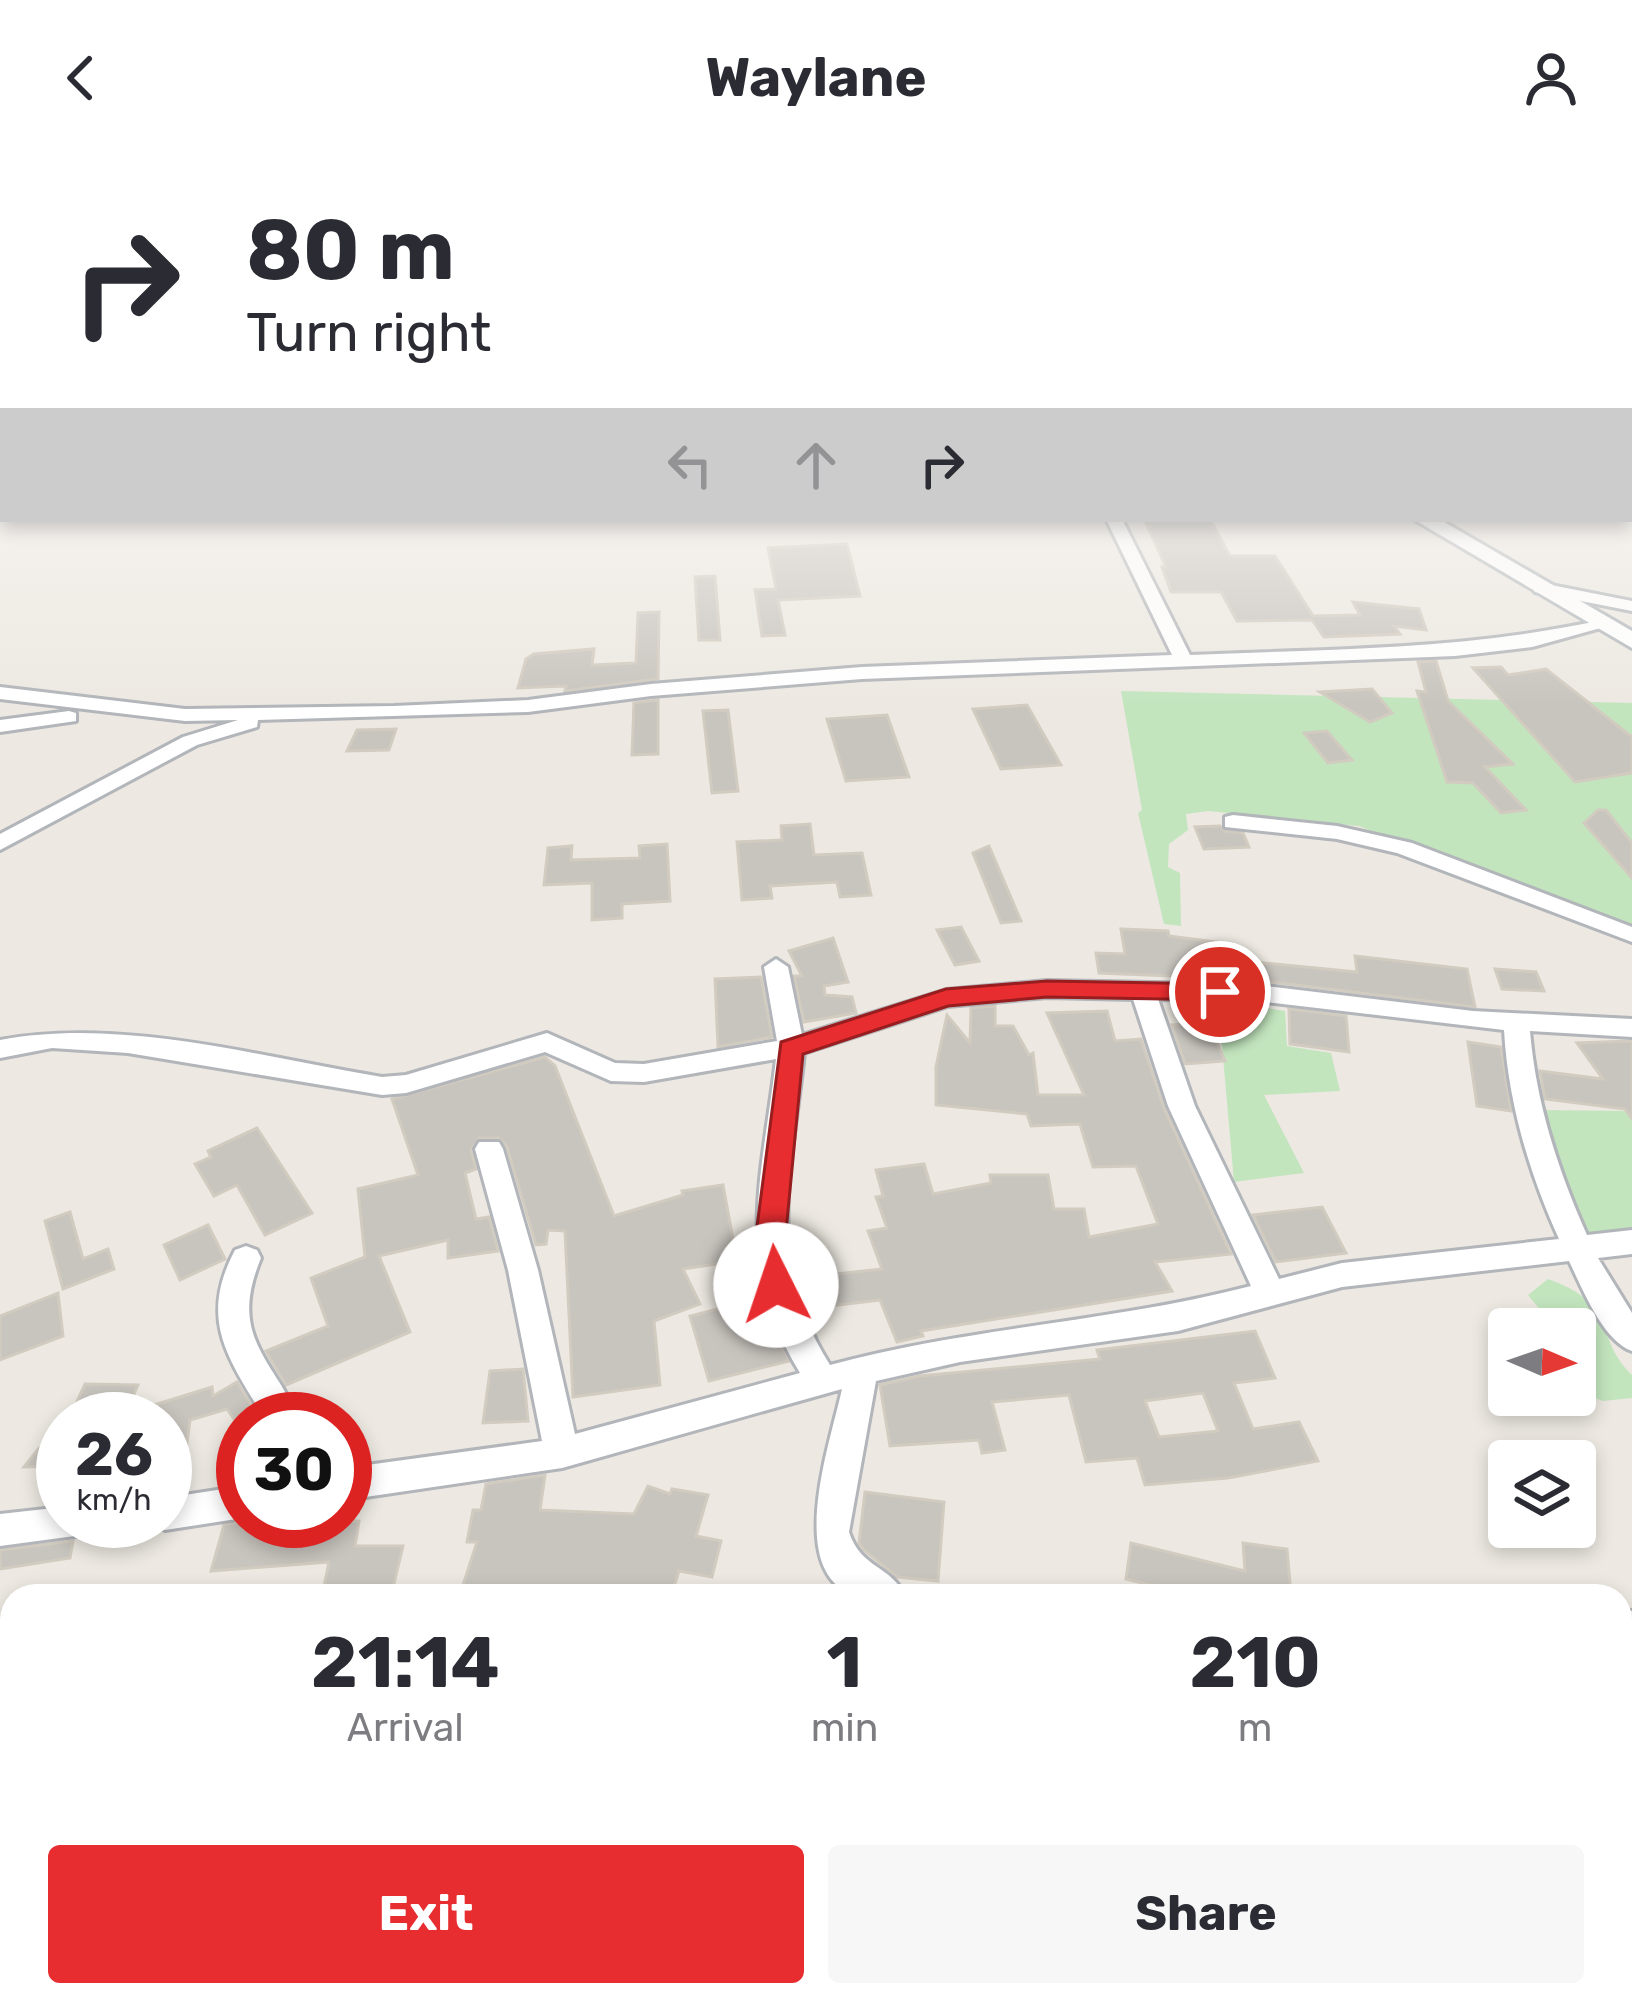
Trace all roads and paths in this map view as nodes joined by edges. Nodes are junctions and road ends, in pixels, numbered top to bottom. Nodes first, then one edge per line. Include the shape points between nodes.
1 (1121, 532) edge
2 (1447, 532) edge
3 (1541, 588) junction
4 (1632, 606) edge
5 (1606, 624) junction
6 (1632, 641) edge
7 (1184, 662) junction
8 (0, 693) edge
9 (139, 712) junction
10 (283, 713) junction
11 (0, 726) edge
12 (1233, 822) dead end
13 (0, 843) edge
14 (1632, 935) edge
15 (776, 968) dead end
16 (1143, 990) junction
17 (1517, 1024) junction
18 (1632, 1028) edge
19 (790, 1048) junction
20 (0, 1049) edge
21 (489, 1149) dead end
22 (1632, 1242) edge
23 (1580, 1250) junction
24 (246, 1258) dead end
25 (1270, 1292) junction
26 (1632, 1338) edge
27 (862, 1370) junction
28 (824, 1383) junction
29 (268, 1392) edge
30 (562, 1453) junction
31 (372, 1480) edge
32 (36, 1526) edge
33 (0, 1530) edge
34 (870, 1584) edge

1 - 7 street
2 - 3 street
3 - 4 street
3 - 5 street
5 - 6 street
5 - 7 street via 1455,650
7 - 10 street via 862,673 527,706
8 - 9 street
9 - 10 street
9 - 11 street
10 - 13 street via 190,741
12 - 14 street via 1369,838
15 - 19 street
16 - 17 street via 1258,993
16 - 19 street via 946,998
16 - 25 street via 1224,1204
17 - 18 street
17 - 23 street via 1516,1062 1532,1128
19 - 20 street via 644,1073 611,1072 547,1042 382,1086 128,1044 52,1039
19 - 28 street via 770,1242 776,1285
21 - 30 street
22 - 23 street
23 - 25 street via 1424,1264
23 - 26 street
24 - 29 street via 230,1290 231,1328
25 - 27 street via 1178,1318
27 - 28 street
27 - 34 street via 831,1532 842,1563
28 - 30 street
30 - 31 street
32 - 33 street

